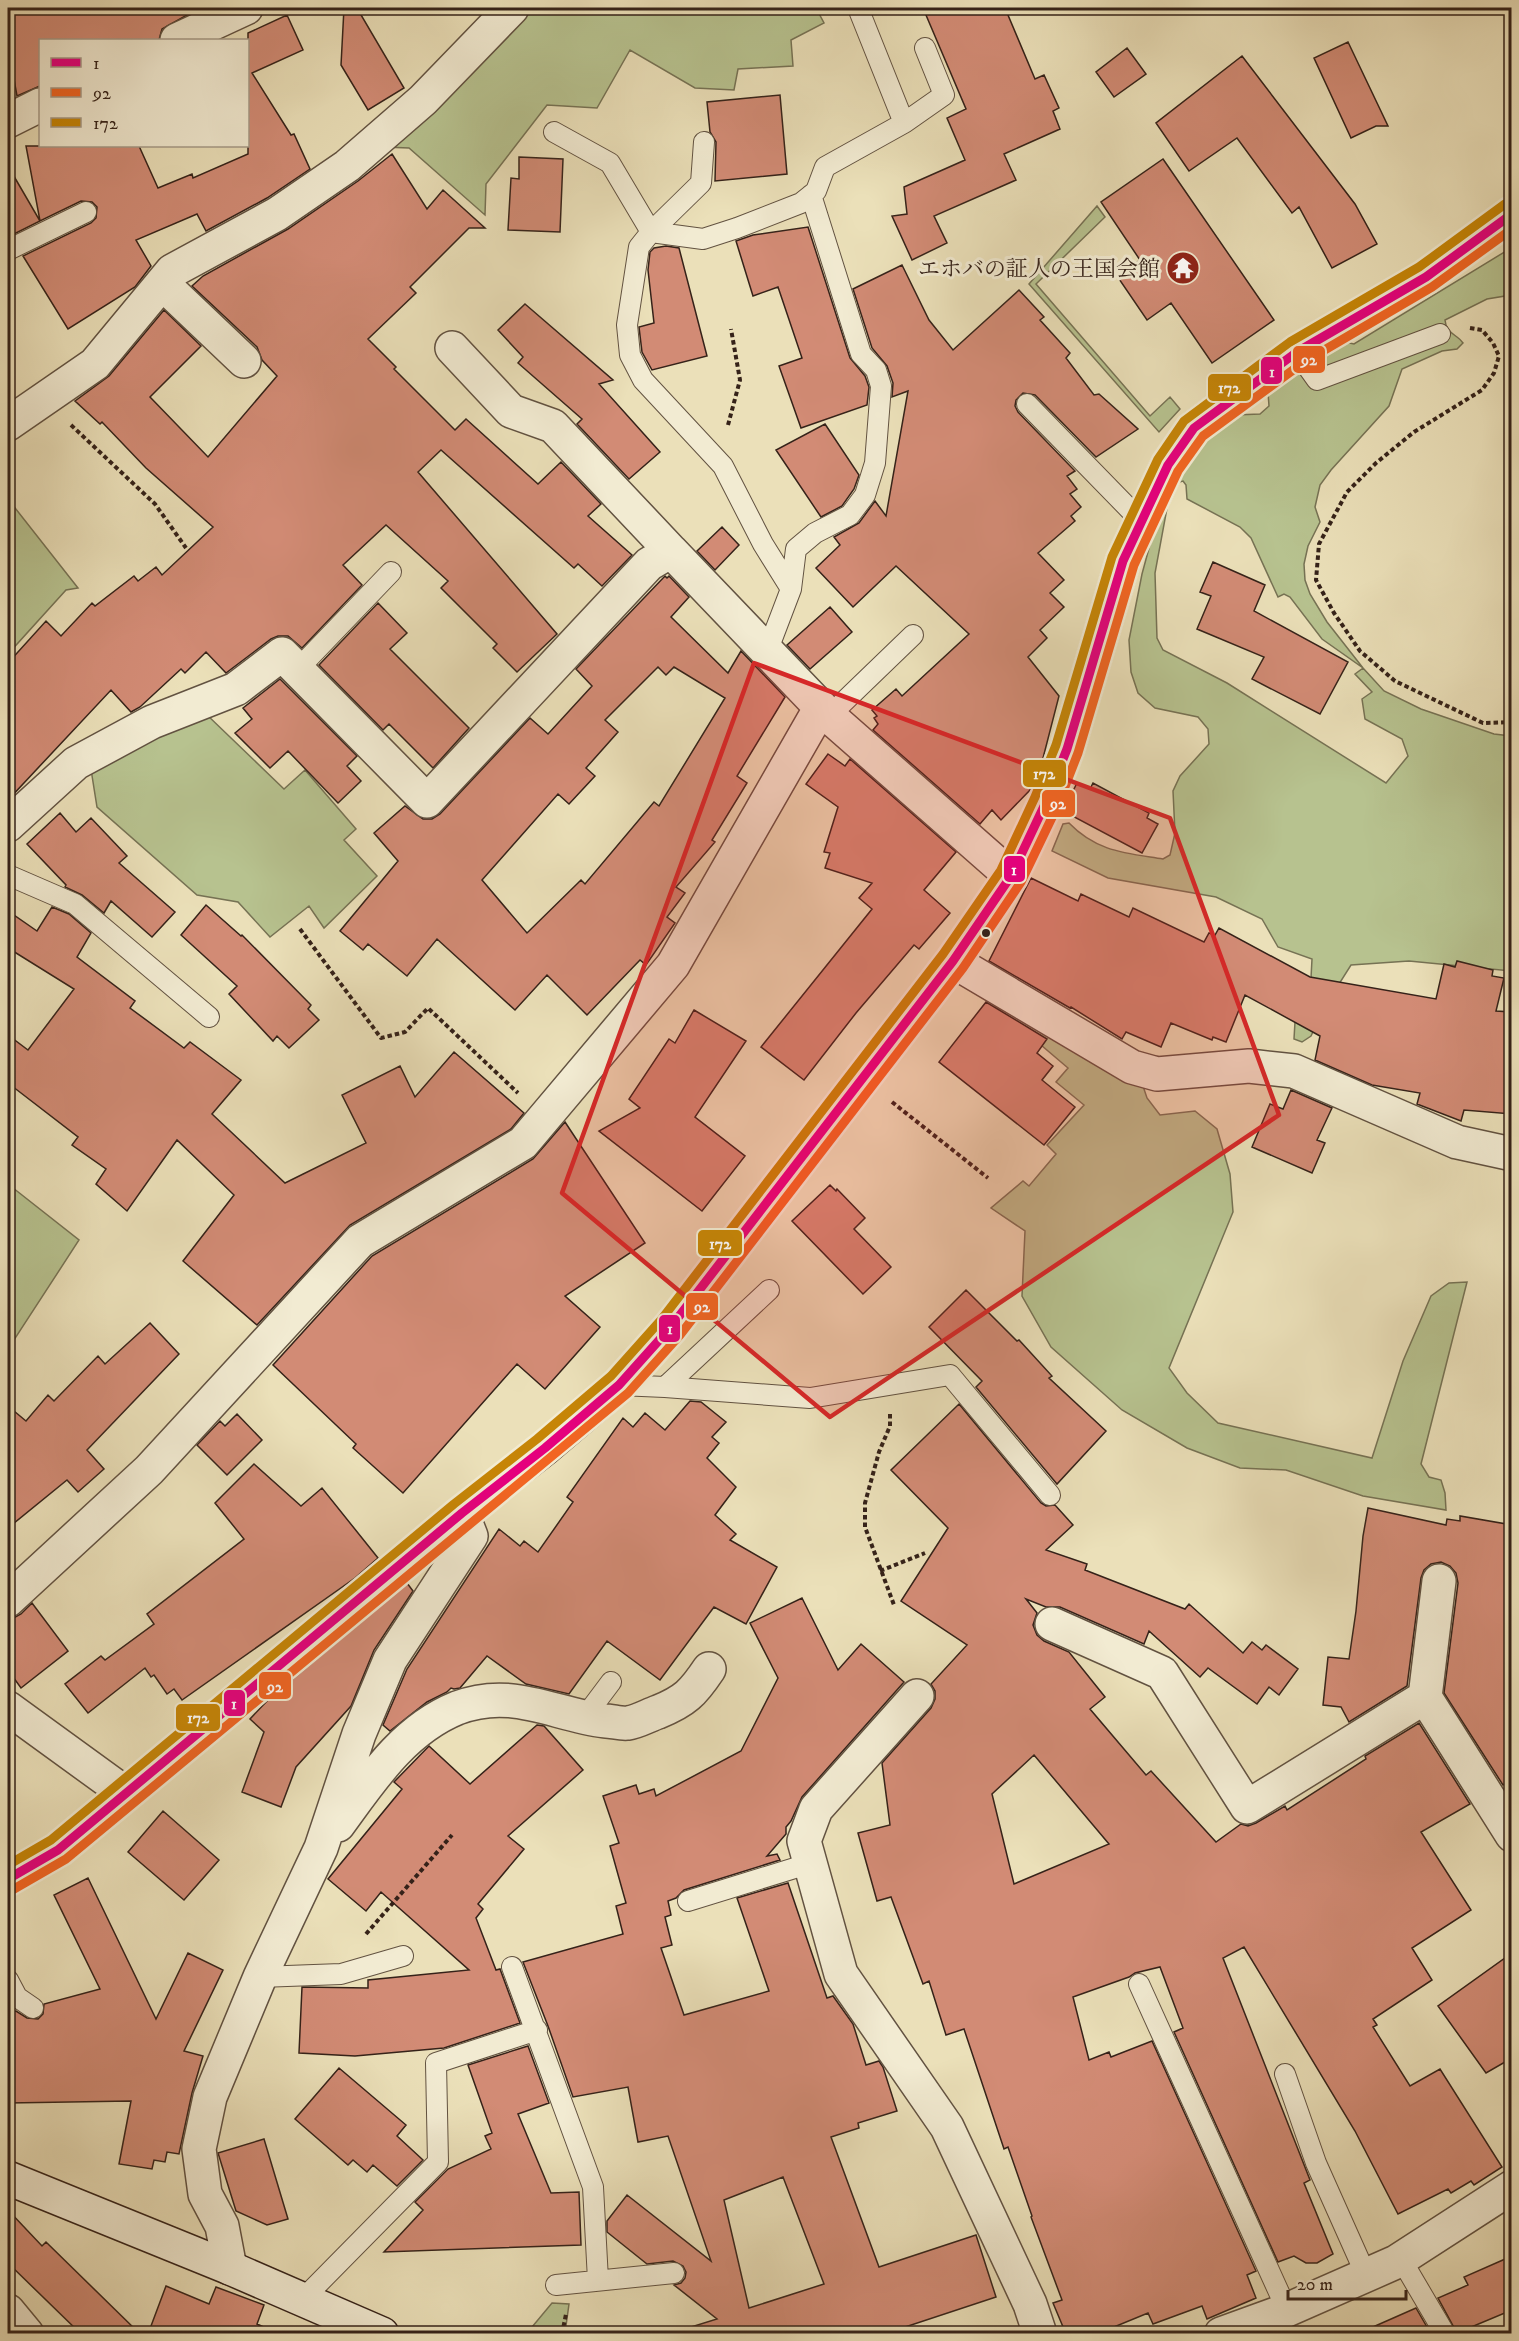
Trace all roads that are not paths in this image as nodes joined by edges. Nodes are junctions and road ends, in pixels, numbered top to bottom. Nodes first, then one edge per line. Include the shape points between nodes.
1 (246, 8) edge
2 (512, 8) edge
3 (858, 8) edge
4 (179, 39) edge
5 (925, 48) dead end
6 (39, 106) edge
7 (8, 121) edge
8 (904, 123) junction
9 (554, 132) dead end
10 (704, 142) dead end
11 (811, 195) junction
12 (86, 212) dead end
13 (1512, 214) edge
14 (651, 232) junction
15 (8, 250) edge
16 (162, 283) junction
17 (1440, 334) road end
18 (452, 348) dead end
19 (1297, 352) junction
20 (244, 361) dead end
21 (1027, 404) dead end
22 (8, 424) edge
23 (1142, 521) junction
24 (671, 551) junction
25 (391, 572) dead end
26 (791, 589) junction
27 (913, 635) dead end
28 (767, 652) junction
29 (297, 670) junction
30 (825, 712) junction
31 (8, 825) edge
32 (8, 875) edge
33 (1011, 876) junction
34 (953, 962) junction
35 (209, 1017) dead end
36 (1512, 1154) edge
37 (769, 1290) dead end
38 (619, 1385) junction
39 (665, 1387) junction
40 (1050, 1496) dead end
41 (462, 1513) junction
42 (1439, 1581) dead end
43 (8, 1600) edge
44 (1052, 1624) dead end
45 (709, 1669) dead end
46 (611, 1682) dead end
47 (917, 1696) dead end
48 (1425, 1697) junction
49 (8, 1708) edge
50 (581, 1718) junction
51 (125, 1793) junction
52 (1512, 1835) edge
53 (321, 1848) junction
54 (811, 1863) junction
55 (8, 1879) edge
56 (688, 1901) dead end
57 (404, 1956) dead end
58 (512, 1967) dead end
59 (260, 1977) junction
60 (8, 1980) edge
61 (1139, 1984) dead end
62 (33, 2008) dead end
63 (537, 2030) junction
64 (1285, 2074) dead end
65 (8, 2178) edge
66 (1512, 2187) edge
67 (1401, 2259) junction
68 (230, 2268) junction
69 (674, 2273) dead end
70 (1366, 2275) junction
71 (598, 2280) junction
72 (556, 2285) dead end
73 (303, 2299) junction
74 (1287, 2310) junction
75 (8, 2311) edge
76 (27, 2334) edge
77 (382, 2334) edge
78 (1040, 2334) edge
79 (1221, 2334) edge
80 (1445, 2334) edge

1 - 4 street
2 - 16 street via 423,100 347,166 277,214 172,271
3 - 8 lane
5 - 8 lane via 944,96
6 - 7 street
8 - 11 lane via 825,167
9 - 14 lane via 610,164
10 - 14 lane via 701,183
11 - 14 lane via 801,203 703,239
11 - 26 lane via 861,354 876,370 881,386 875,463 865,495 850,515 815,533 796,549
12 - 15 lane
13 - 19 street via 1426,277
14 - 26 lane via 639,247 627,325 630,355 643,380 723,466
16 - 20 street
16 - 22 street via 95,364
17 - 19 lane via 1317,380
18 - 24 street via 511,411 553,426
19 - 23 street via 1194,428 1168,465
21 - 23 lane
23 - 33 street via 1111,599 1067,749
24 - 28 street
24 - 29 street via 649,564 427,801
25 - 29 lane
26 - 28 lane
27 - 30 lane
28 - 30 street
29 - 31 street via 282,654 236,689 152,722 76,763
30 - 33 street
30 - 43 street via 673,965 523,1143 360,1241 149,1470
32 - 35 lane via 75,904
33 - 34 street
34 - 36 street via 1132,1067 1157,1074 1249,1066 1294,1071 1457,1142
34 - 38 street via 670,1328
37 - 39 lane
38 - 39 lane
38 - 41 street
39 - 40 lane via 810,1398 950,1375
41 - 51 street
41 - 53 street via 471,1536 390,1660 359,1734
42 - 48 street
44 - 48 street via 1162,1673 1247,1807
45 - 50 street via 692,1694 628,1724
46 - 50 lane
47 - 54 street via 816,1809 804,1841
48 - 52 street
49 - 51 street
50 - 53 street via 537,1704 492,1699 457,1708 423,1728 390,1755
51 - 55 street via 57,1850
53 - 59 street
54 - 56 lane
54 - 78 street via 841,1974 947,2127 1030,2304
57 - 59 lane via 341,1974
58 - 63 lane
59 - 68 street via 210,2097 199,2149 205,2194 222,2226
60 - 62 lane via 17,1997
61 - 74 lane
63 - 71 lane via 593,2187
63 - 73 lane via 436,2063 438,2162
64 - 70 lane via 1316,2163
65 - 68 street
66 - 67 street
67 - 70 street
67 - 80 lane
68 - 73 street
69 - 71 lane
70 - 74 street
71 - 72 lane
73 - 77 street
74 - 79 street
75 - 76 street

